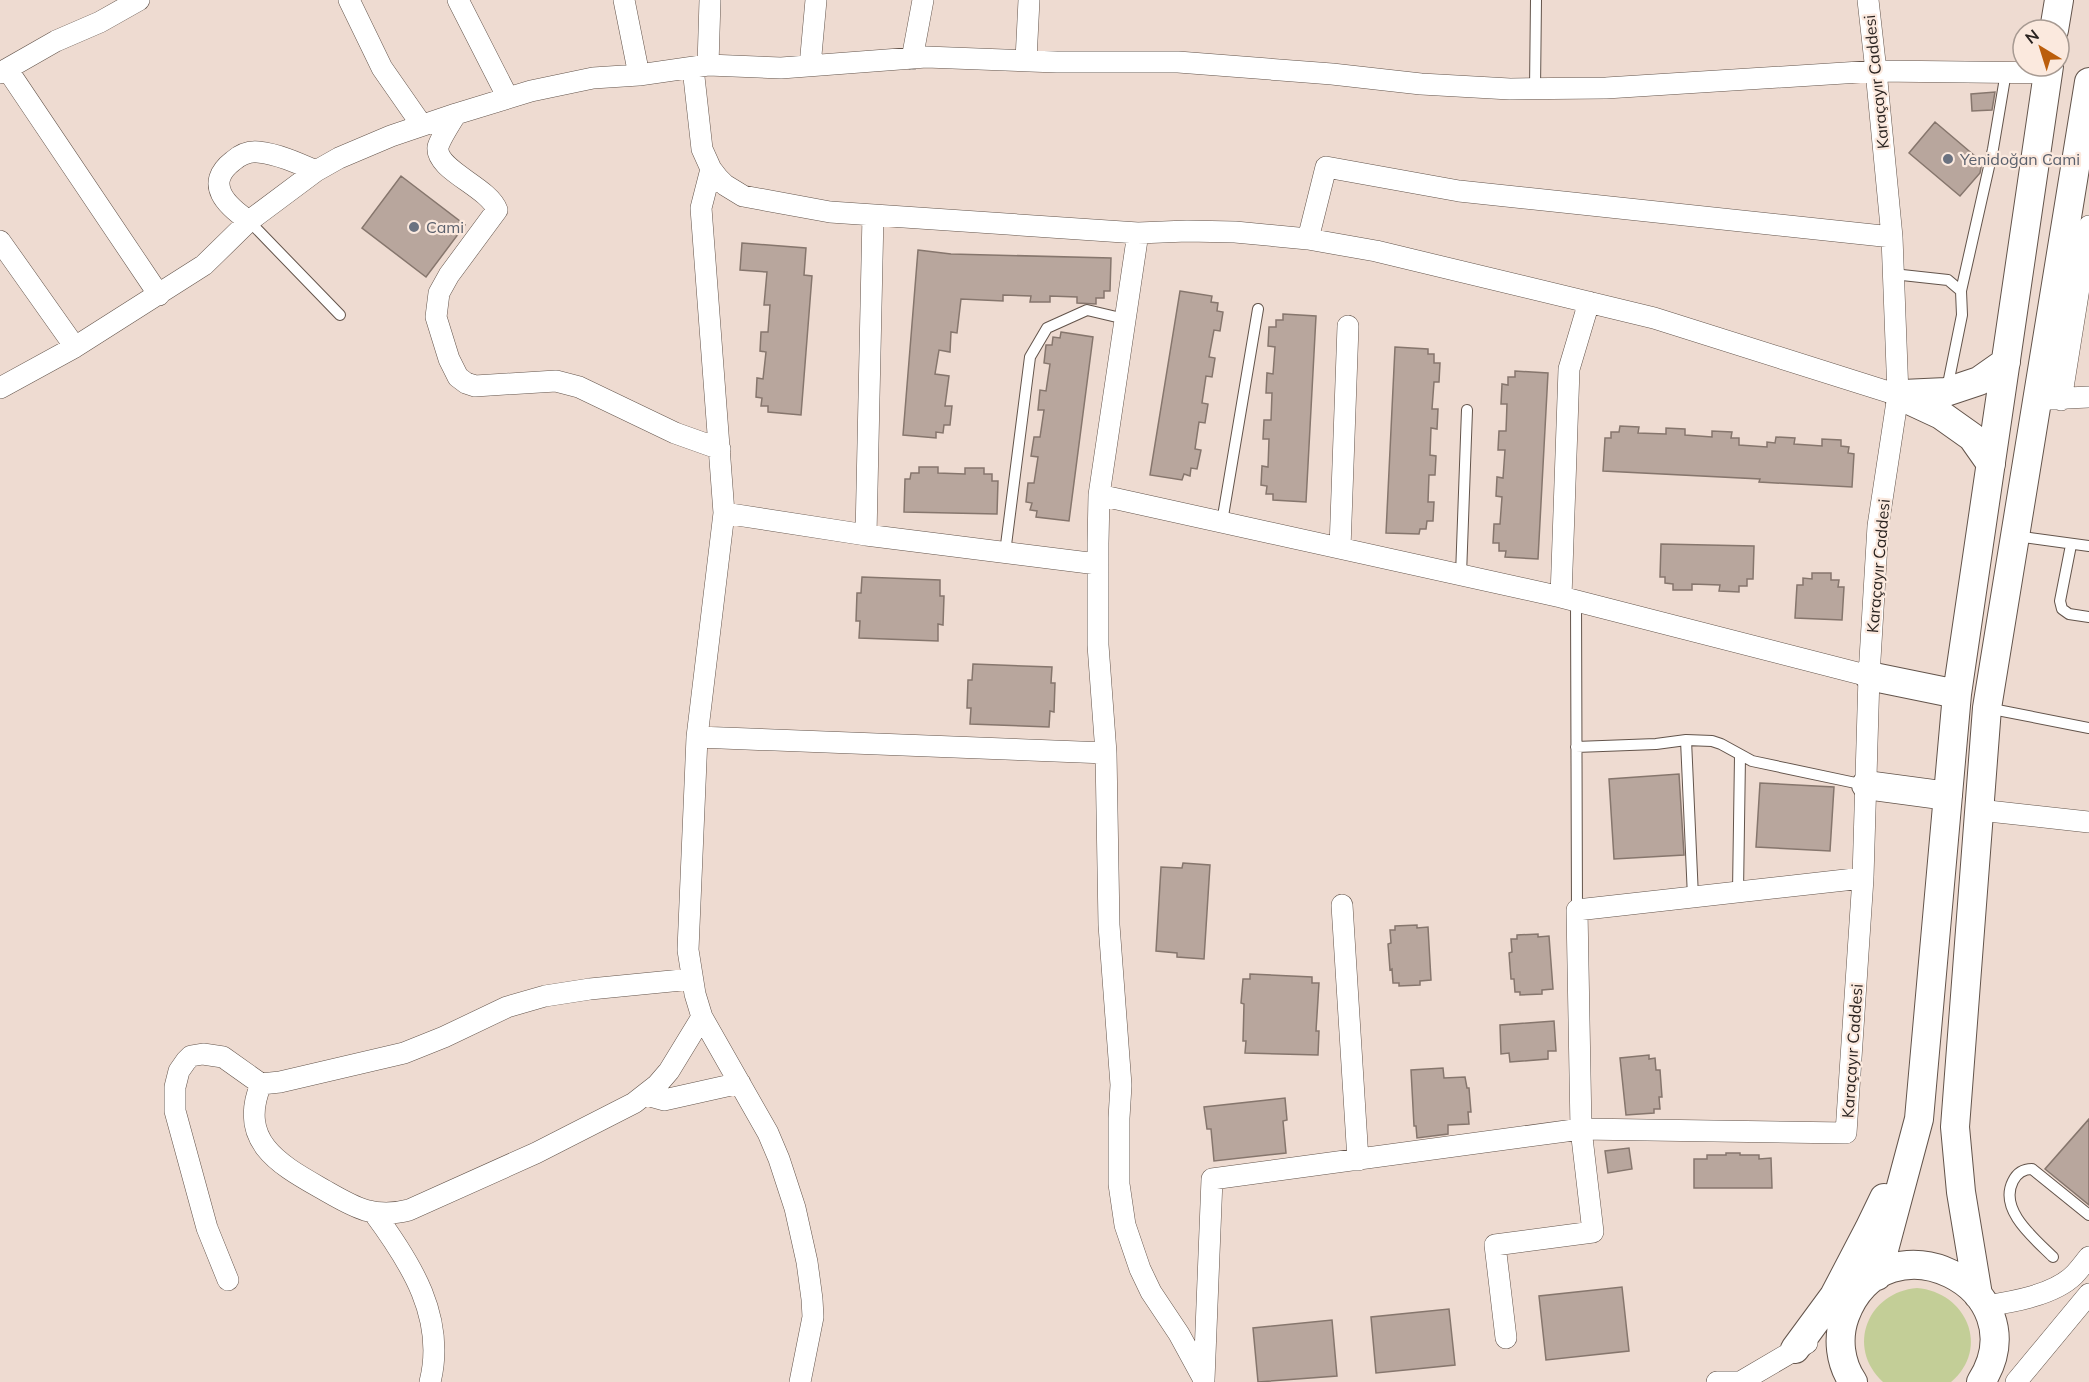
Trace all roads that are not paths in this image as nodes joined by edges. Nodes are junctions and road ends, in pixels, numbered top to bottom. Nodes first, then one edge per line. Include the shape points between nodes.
1 (140, 0) edge
2 (349, 0) edge
3 (458, 0) edge
4 (624, 0) edge
5 (710, 0) edge
6 (816, 0) edge
7 (923, 0) edge
8 (1029, 0) edge
9 (1536, 0) edge
10 (1868, 0) edge
11 (2059, 0) edge
12 (2056, 18) edge
13 (912, 58) junction
14 (1026, 60) junction
15 (810, 66) junction
16 (701, 67) junction
17 (4, 71) edge
18 (1876, 71) junction
19 (2006, 72) junction
20 (2011, 72) edge
21 (639, 75) junction
22 (2048, 78) edge
23 (2089, 82) edge
24 (1535, 89) junction
25 (508, 98) junction
26 (456, 114) junction
27 (421, 124) junction
28 (711, 169) junction
29 (315, 171) junction
30 (873, 215) junction
31 (249, 221) junction
32 (2089, 226) edge
33 (1138, 233) junction
34 (1892, 237) junction
35 (1308, 239) junction
36 (0, 240) edge
37 (1893, 274) junction
38 (1961, 291) junction
39 (159, 295) junction
40 (1589, 302) junction
41 (1258, 309) dead end
42 (340, 315) dead end
43 (1125, 319) junction
44 (1348, 326) dead end
45 (75, 347) junction
46 (2006, 362) junction
47 (0, 388) edge
48 (1946, 392) junction
49 (1898, 395) junction
50 (2089, 398) edge
51 (2049, 399) junction
52 (1467, 410) dead end
53 (720, 449) junction
54 (1991, 464) junction
55 (1099, 495) junction
56 (724, 513) junction
57 (1222, 522) junction
58 (866, 535) junction
59 (2015, 536) junction
60 (1006, 545) dead end
61 (2071, 545) junction
62 (2089, 546) edge
63 (1340, 548) junction
64 (1097, 564) junction
65 (1461, 575) junction
66 (1569, 599) junction
67 (2089, 617) edge
68 (1869, 675) junction
69 (1957, 694) junction
70 (1987, 708) junction
71 (2089, 728) edge
72 (697, 736) junction
73 (1686, 740) junction
74 (1576, 747) junction
75 (1106, 753) junction
76 (1740, 756) junction
77 (1866, 785) junction
78 (1948, 796) junction
79 (1979, 810) junction
80 (2089, 822) edge
81 (1863, 878) junction
82 (1738, 892) junction
83 (1693, 897) junction
84 (1342, 905) dead end
85 (1577, 910) junction
86 (692, 979) junction
87 (702, 1017) junction
88 (740, 1083) junction
89 (261, 1084) junction
90 (646, 1095) junction
91 (1919, 1119) junction
92 (1581, 1129) junction
93 (1358, 1160) junction
94 (375, 1213) junction
95 (2089, 1215) edge
96 (2053, 1257) dead end
97 (2089, 1257) edge
98 (1876, 1276) junction
99 (228, 1280) dead end
100 (2089, 1294) edge
101 (1982, 1301) junction
102 (1843, 1321) junction
103 (1506, 1338) dead end
104 (1795, 1350) junction
105 (1989, 1380) edge
106 (1205, 1381) edge
107 (430, 1382) edge
108 (800, 1382) edge
109 (1717, 1382) edge
110 (1743, 1382) edge
111 (1853, 1382) edge
112 (2016, 1382) edge

1 - 17 street
2 - 27 street via 382,68
3 - 25 street
4 - 21 street
5 - 16 street
6 - 15 street
7 - 13 street
8 - 14 street
9 - 24 lane
10 - 18 street, Karaçayır Caddesi
11 - 12 street
13 - 14 street
13 - 15 street
14 - 24 street via 1178,62 1432,85
15 - 16 street
16 - 21 street
16 - 28 street via 702,149
17 - 39 street
18 - 19 street
18 - 24 street
18 - 34 street, Karaçayır Caddesi
19 - 20 street
19 - 38 lane
21 - 25 street via 592,78
22 - 46 street
23 - 51 street
25 - 26 street
26 - 27 street
26 - 53 street via 438,145 439,152 450,169 490,198 497,210 439,293 436,317 448,359 458,376 475,386 556,381 579,387 675,433
27 - 29 street
28 - 30 street via 742,196 830,212
28 - 53 street via 701,208
29 - 31 street
29 - 31 street via 257,152 226,166 219,190 225,201
30 - 33 street
30 - 58 street
31 - 39 street via 204,265
31 - 42 lane
32 - 51 street
33 - 35 street via 1235,232
33 - 43 street
34 - 35 street via 1459,191 1326,168
34 - 37 street, Karaçayır Caddesi
35 - 40 street via 1376,251
36 - 45 street
37 - 38 lane via 1948,280
37 - 49 street, Karaçayır Caddesi
38 - 48 lane via 1962,315
39 - 45 street
40 - 49 street via 1654,318
40 - 66 street via 1569,369
41 - 57 lane
43 - 55 street
43 - 60 lane via 1087,310 1047,328 1030,357
44 - 63 street
45 - 47 street
46 - 48 street via 1979,381
46 - 54 street
48 - 49 street
49 - 54 street via 1941,415 1972,437
49 - 68 street, Karaçayır Caddesi via 1878,526
50 - 51 street
51 - 59 street
52 - 65 lane
53 - 56 street
54 - 69 street
55 - 57 street
55 - 64 street
56 - 58 street
56 - 72 street
57 - 63 street
58 - 64 street
59 - 61 lane
59 - 70 street
61 - 62 lane
61 - 67 lane via 2060,601 2069,614
63 - 65 street
64 - 75 street
65 - 66 street
66 - 68 street
66 - 74 lane
68 - 69 street
68 - 77 street, Karaçayır Caddesi
69 - 78 street
70 - 71 lane
70 - 79 street
72 - 75 street
72 - 86 street via 688,950
73 - 74 lane
73 - 76 lane via 1721,744
73 - 83 lane
74 - 85 lane
75 - 106 street via 1109,926 1121,1085 1121,1204 1140,1269
76 - 77 lane
76 - 82 lane
77 - 78 street
77 - 81 street, Karaçayır Caddesi
78 - 91 street
79 - 80 street
79 - 101 street via 1955,1127 1961,1192
81 - 82 street
81 - 92 street, Karaçayır Caddesi via 1846,1134
82 - 83 street
83 - 85 street
84 - 93 street
85 - 92 street
86 - 87 street
86 - 89 street via 545,996 507,1007 404,1053 299,1079
87 - 88 street
87 - 90 street via 669,1071
88 - 90 street via 664,1100
88 - 108 street via 779,1159 807,1262 813,1317
89 - 94 street via 255,1106 256,1128 265,1148 284,1167 351,1205
89 - 99 street via 223,1057 203,1054 186,1061 175,1087 175,1111 207,1228
90 - 94 street via 478,1180 409,1210
91 - 98 street
91 - 104 street via 1834,1296
92 - 93 street
92 - 103 street via 1593,1232 1496,1245
93 - 106 street via 1212,1179
94 - 107 street via 416,1278 431,1315 435,1350
95 - 96 lane via 2032,1170 2016,1175 2010,1191 2014,1213
97 - 101 street via 2073,1277 2050,1290 2018,1300
98 - 101 street via 1903,1266 1931,1266 1957,1276
98 - 102 street via 1856,1295
100 - 112 street
101 - 105 street via 1993,1334
102 - 104 street
102 - 111 street via 1841,1349
104 - 110 street
109 - 110 street

